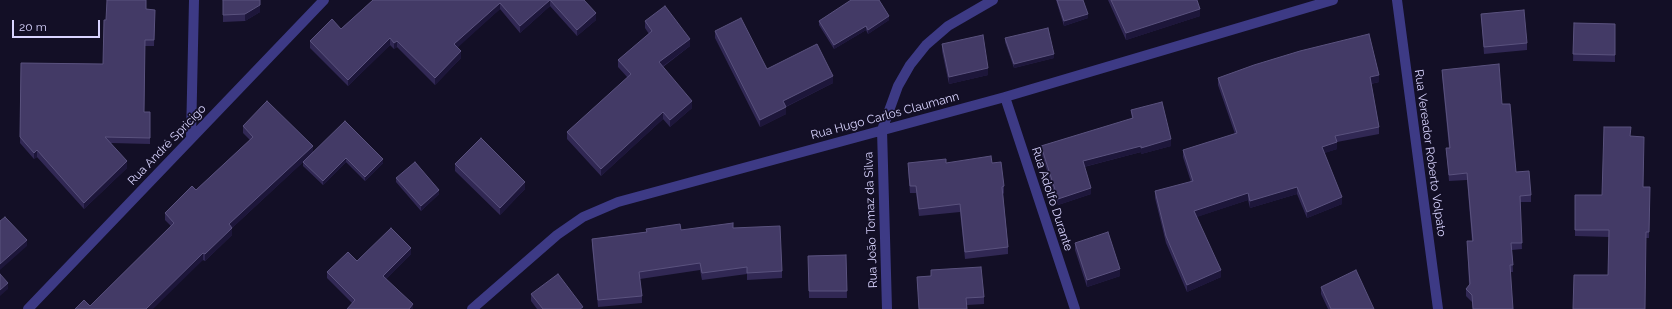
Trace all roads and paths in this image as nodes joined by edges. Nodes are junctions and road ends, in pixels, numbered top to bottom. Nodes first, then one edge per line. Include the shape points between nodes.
1 (194, 0) edge
2 (324, 0) edge
3 (993, 0) edge
4 (1333, 0) edge
5 (1397, 0) edge
6 (1005, 97) junction
7 (882, 130) junction
8 (191, 138) junction
9 (28, 309) edge
10 (472, 309) edge
11 (887, 309) edge
12 (1075, 309) edge
13 (1438, 309) edge

1 - 8 street
2 - 8 street, Rua André Spricigo
3 - 7 street via 948,26 926,46 910,65 898,86
4 - 6 street, Rua Hugo Carlos Claumann
5 - 13 street, Rua Vereador Roberto Volpato
6 - 7 street, Rua Hugo Carlos Claumann
6 - 12 street, Rua Adolfo Durante
7 - 10 street, Rua Hugo Carlos Claumann via 618,202 583,217 557,235
7 - 11 street, Rua João Tomaz da Silva
8 - 9 street, Rua André Spricigo

